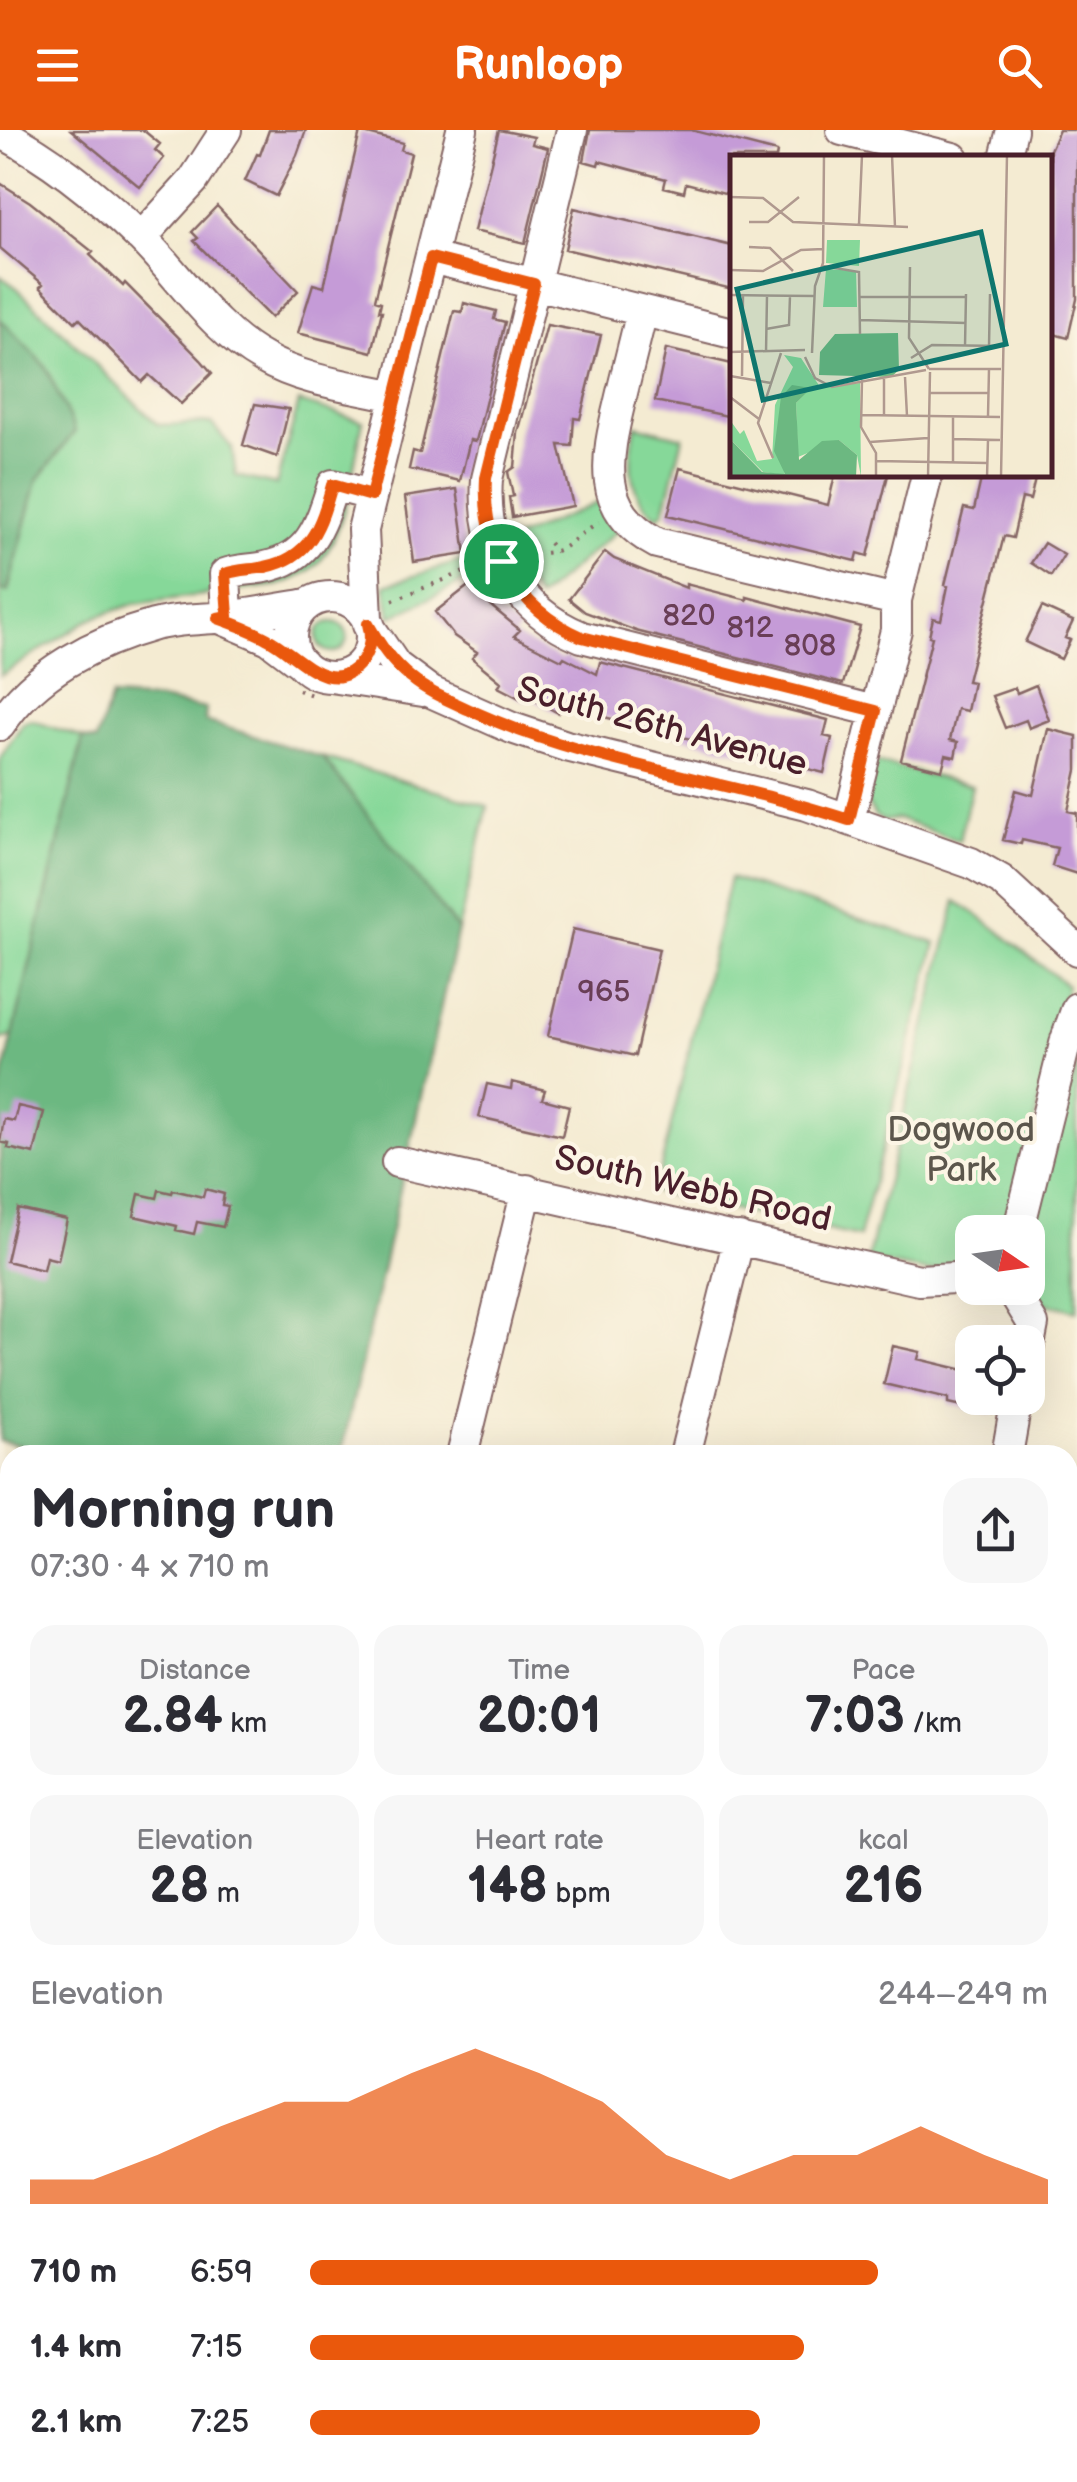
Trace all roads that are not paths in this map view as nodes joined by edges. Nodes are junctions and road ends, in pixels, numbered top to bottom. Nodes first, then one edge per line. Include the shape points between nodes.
1 (226, 130) edge
2 (462, 130) edge
3 (572, 130) edge
4 (842, 130) edge
5 (1012, 130) edge
6 (0, 132) edge
7 (941, 155) edge
8 (1006, 155) edge
9 (141, 238) junction
10 (431, 258) junction
11 (534, 284) junction
12 (642, 311) junction
13 (730, 333) edge
14 (396, 396) junction
15 (927, 478) edge
16 (371, 496) junction
17 (364, 530) junction
18 (896, 600) junction
19 (312, 602) junction
20 (222, 617) junction
21 (368, 622) junction
22 (315, 671) junction
23 (431, 692) junction
24 (876, 711) junction
25 (0, 724) edge
26 (849, 820) junction
27 (1077, 950) edge
28 (1077, 1008) edge
29 (397, 1162) dead end
30 (527, 1190) junction
31 (1022, 1215) edge
32 (739, 1238) junction
33 (955, 1279) edge
34 (1015, 1415) edge
35 (464, 1445) edge
36 (687, 1445) edge
37 (1009, 1445) edge

1 - 9 street via 193,182
2 - 10 street
3 - 11 street
4 - 7 street
5 - 8 street
6 - 9 street
9 - 14 street via 234,338 261,357
10 - 11 street
10 - 14 street
11 - 12 street
11 - 24 street via 485,502 505,573 530,605 582,637
12 - 13 street
12 - 18 street via 608,451 608,478 634,528 658,543
14 - 16 street
15 - 18 street
16 - 17 street
16 - 20 street via 336,472 320,527 298,554 225,574
17 - 19 street via 346,566
17 - 21 street
18 - 24 street via 896,630
19 - 20 street
19 - 21 street via 346,600
19 - 22 street via 298,615 291,638 294,653
20 - 22 street
20 - 25 street via 156,624 88,650 43,679
21 - 22 street via 368,649 360,664 347,673
21 - 23 street, South 26th Avenue via 396,666
22 - 23 street, South 26th Avenue
23 - 26 street, South 26th Avenue via 566,746
24 - 26 street
26 - 27 street, South 26th Avenue via 983,869
28 - 31 street
29 - 30 street, South Webb Road
30 - 32 street, South Webb Road
30 - 35 street
32 - 33 street, South Webb Road via 919,1280
32 - 36 street
34 - 37 street

